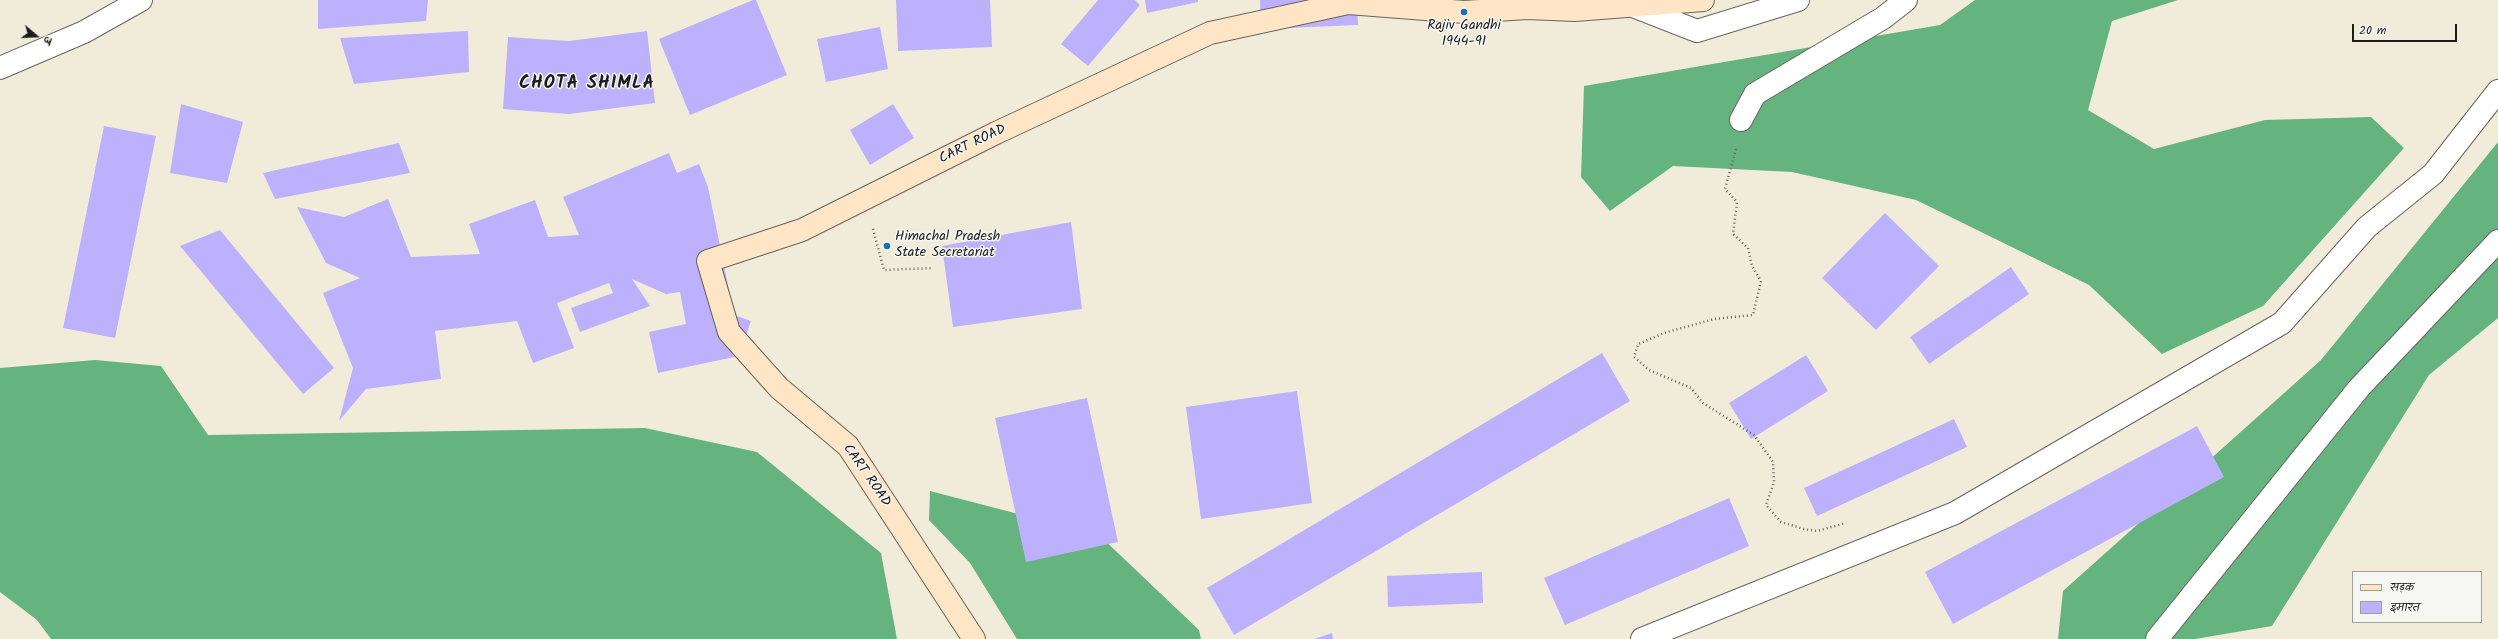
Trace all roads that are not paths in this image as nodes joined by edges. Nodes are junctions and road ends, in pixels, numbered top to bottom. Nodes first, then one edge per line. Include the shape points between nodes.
1 (141, 0) edge
2 (1703, 0) edge
3 (1798, 0) edge
4 (1906, 0) edge
5 (1460, 6) edge
6 (1633, 6) junction
7 (0, 68) edge
8 (2498, 91) edge
9 (1741, 120) road end
10 (2498, 241) edge
11 (974, 639) edge
12 (1642, 639) edge
13 (2157, 639) edge

1 - 7 street via 84,32
2 - 6 main road, CART ROAD
3 - 6 street via 1697,32
4 - 9 street via 1883,18 1755,94
5 - 6 main road, CART ROAD via 1575,10
5 - 11 main road, CART ROAD via 1348,3 1210,33 989,137 802,230 708,261 729,332 778,388 848,446
8 - 12 street via 2433,174 2367,227 2282,323 1955,513
10 - 13 street via 2359,388

